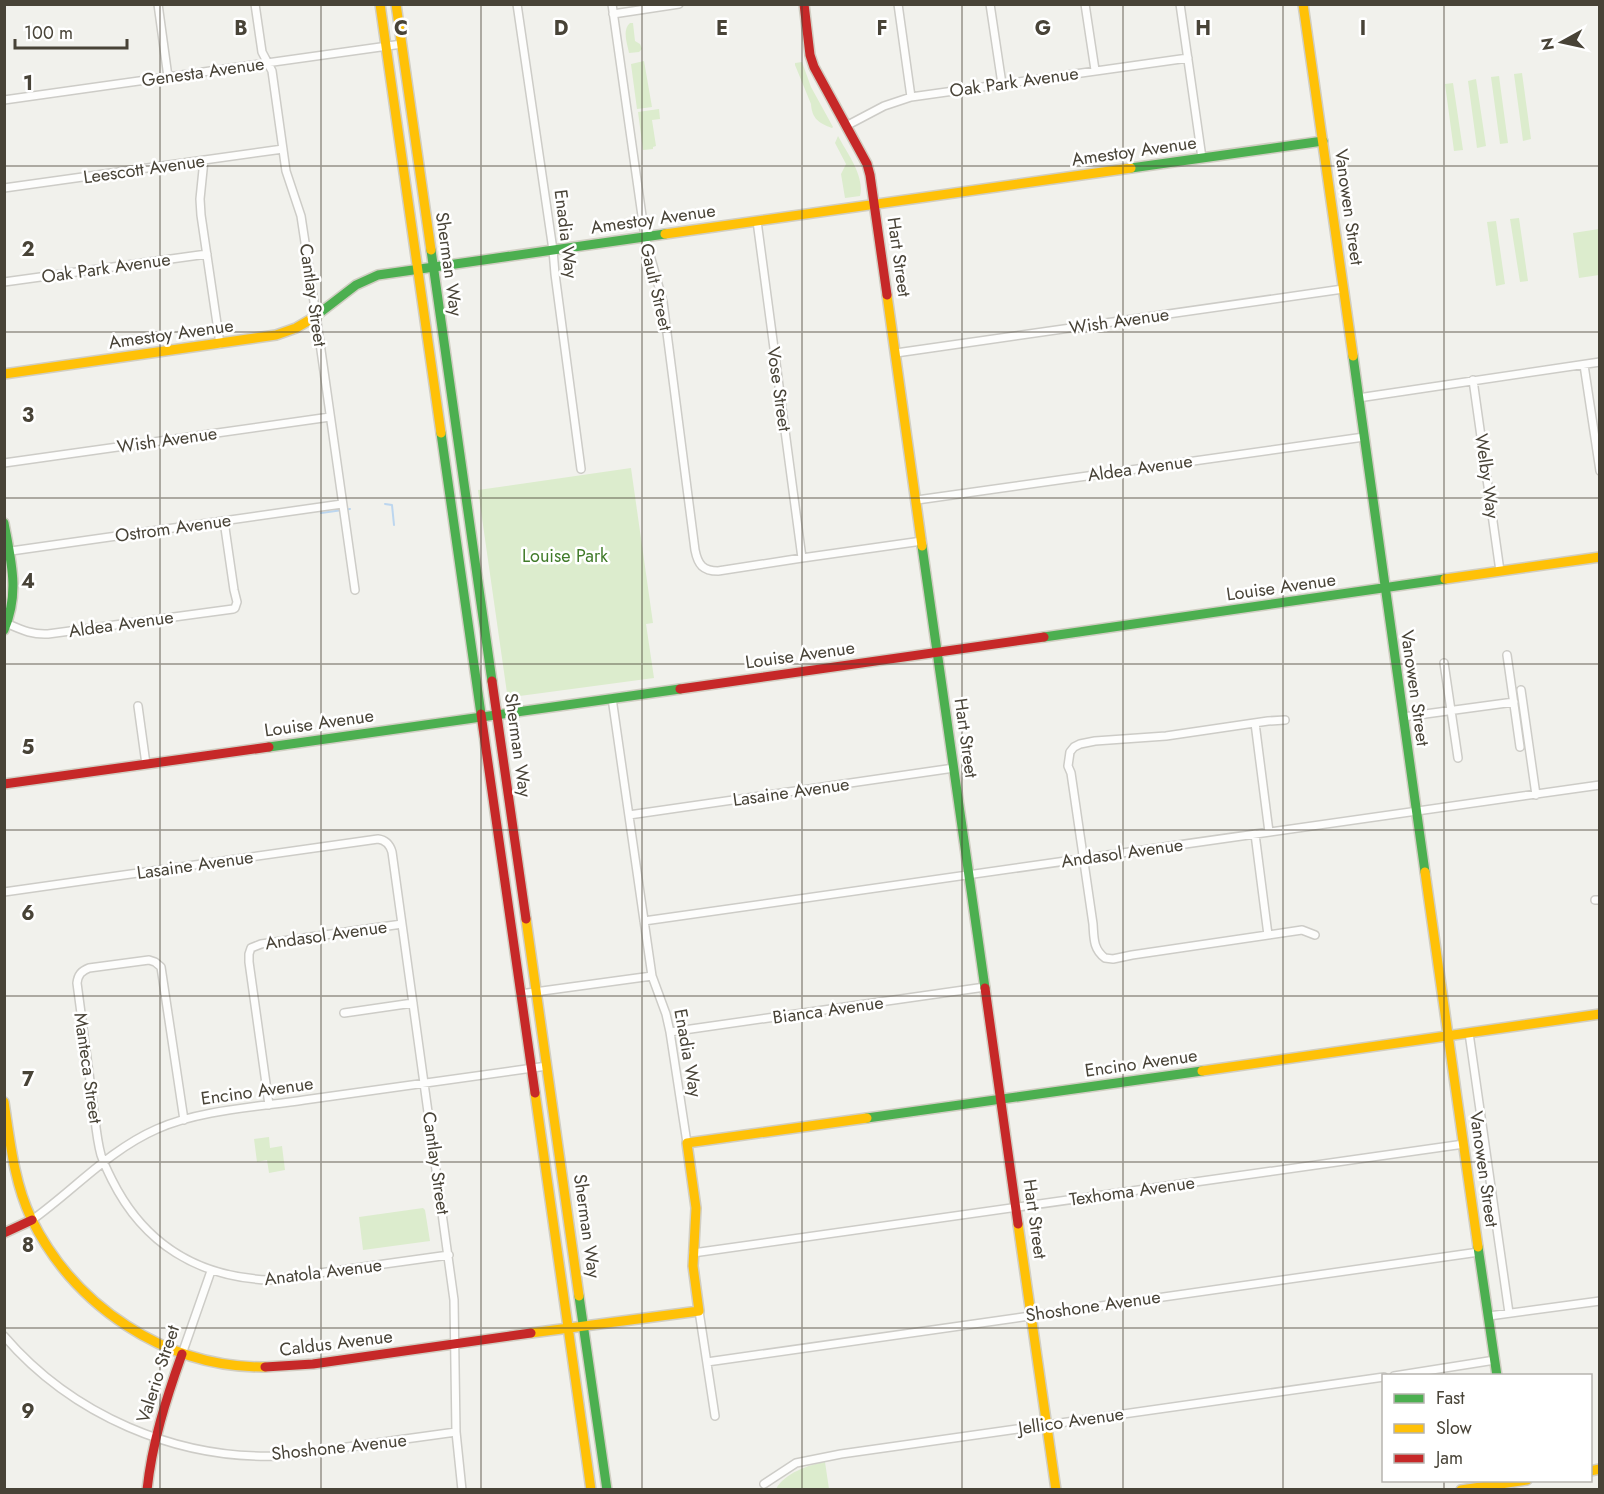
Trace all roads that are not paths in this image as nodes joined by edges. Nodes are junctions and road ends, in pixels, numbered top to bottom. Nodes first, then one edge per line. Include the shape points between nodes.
1 (158, 4) edge
2 (255, 4) edge
3 (380, 4) edge
4 (396, 4) edge
5 (517, 4) edge
6 (612, 4) edge
7 (679, 4) edge
8 (804, 4) edge
9 (898, 4) edge
10 (990, 4) edge
11 (1085, 4) edge
12 (1180, 4) edge
13 (1303, 4) edge
14 (614, 14) junction
15 (402, 44) junction
16 (386, 46) junction
17 (1188, 58) junction
18 (268, 63) junction
19 (1095, 70) junction
20 (168, 77) junction
21 (1002, 84) junction
22 (911, 97) junction
23 (4, 100) edge
24 (846, 126) junction
25 (1323, 141) junction
26 (284, 149) junction
27 (1202, 158) junction
28 (204, 160) junction
29 (4, 188) edge
30 (874, 205) junction
31 (757, 221) junction
32 (645, 237) junction
33 (553, 250) junction
34 (207, 254) junction
35 (434, 267) junction
36 (417, 270) junction
37 (4, 282) edge
38 (1343, 289) junction
39 (316, 315) junction
40 (220, 344) junction
41 (896, 352) junction
42 (1599, 363) edge
43 (1584, 364) junction
44 (4, 374) edge
45 (1473, 380) junction
46 (1358, 398) junction
47 (330, 417) junction
48 (1364, 437) junction
49 (4, 463) edge
50 (581, 469) dead end
51 (1599, 471) edge
52 (917, 500) junction
53 (342, 504) junction
54 (224, 521) junction
55 (4, 524) edge
56 (922, 541) junction
57 (6, 551) edge
58 (1599, 557) edge
59 (802, 558) junction
60 (1500, 571) junction
61 (1384, 589) junction
62 (355, 590) dead end
63 (6, 627) edge
64 (938, 652) junction
65 (1507, 655) dead end
66 (1444, 663) dead end
67 (1521, 690) dead end
68 (612, 698) junction
69 (1514, 702) junction
70 (138, 706) dead end
71 (1451, 710) junction
72 (497, 714) junction
73 (481, 717) junction
74 (1403, 717) junction
75 (1285, 720) dead end
76 (1255, 723) junction
77 (1521, 747) dead end
78 (1458, 758) dead end
79 (146, 764) junction
80 (954, 768) junction
81 (4, 784) edge
82 (1599, 785) edge
83 (1536, 795) junction
84 (1416, 812) junction
85 (629, 815) junction
86 (1269, 832) junction
87 (1255, 834) junction
88 (385, 841) joint
89 (1083, 859) junction
90 (969, 875) junction
91 (4, 892) edge
92 (644, 921) junction
93 (402, 924) junction
94 (1268, 935) junction
95 (1315, 935) dead end
96 (652, 976) junction
97 (985, 987) junction
98 (536, 992) junction
99 (520, 994) junction
100 (413, 1003) junction
101 (344, 1013) dead end
102 (1599, 1014) edge
103 (670, 1032) junction
104 (1469, 1033) junction
105 (1449, 1036) junction
106 (547, 1066) junction
107 (530, 1068) junction
108 (424, 1084) junction
109 (1001, 1100) junction
110 (4, 1102) edge
111 (269, 1105) junction
112 (184, 1120) junction
113 (687, 1143) junction
114 (1464, 1144) junction
115 (104, 1163) junction
116 (1017, 1207) junction
117 (32, 1220) junction
118 (4, 1233) edge
119 (1479, 1252) junction
120 (693, 1253) junction
121 (449, 1255) junction
122 (211, 1271) junction
123 (1599, 1300) edge
124 (699, 1311) junction
125 (1509, 1313) junction
126 (1032, 1315) junction
127 (1489, 1316) junction
128 (584, 1326) junction
129 (568, 1328) junction
130 (4, 1336) edge
131 (456, 1344) junction
132 (182, 1354) junction
133 (1495, 1360) junction
134 (707, 1362) junction
135 (1407, 1374) edge
136 (1497, 1374) edge
137 (1382, 1377) edge
138 (715, 1416) dead end
139 (1048, 1424) junction
140 (456, 1432) junction
141 (154, 1438) junction
142 (764, 1484) dead end
143 (1513, 1484) edge
144 (147, 1490) edge
145 (462, 1490) edge
146 (591, 1490) edge
147 (607, 1490) edge
148 (1056, 1490) edge
149 (1461, 1490) edge

1 - 20 street
2 - 18 street, Cantlay Street via 262,52
3 - 16 main road, Sherman Way
4 - 15 main road, Sherman Way
5 - 33 street, Enadia Way
6 - 14 street, Gault Street
7 - 14 street
8 - 24 main road, Hart Street via 814,67
9 - 22 street
10 - 21 street
11 - 19 street
12 - 17 street
13 - 25 main road, Vanowen Street
14 - 32 street, Gault Street
15 - 16 street, Genesta Avenue
15 - 35 main road, Sherman Way
16 - 18 street, Genesta Avenue
16 - 36 main road, Sherman Way
17 - 19 street, Oak Park Avenue
17 - 27 street
18 - 20 street, Genesta Avenue
18 - 26 street, Cantlay Street
19 - 21 street, Oak Park Avenue
20 - 23 street, Genesta Avenue
21 - 22 street, Oak Park Avenue
22 - 24 street, Oak Park Avenue
24 - 30 main road, Hart Street via 869,170
25 - 27 main road, Amestoy Avenue
25 - 38 main road, Vanowen Street
26 - 28 street, Leescott Avenue
26 - 39 street, Cantlay Street via 286,171 301,216
27 - 30 main road, Amestoy Avenue
28 - 29 street, Leescott Avenue
28 - 34 street via 200,199
30 - 31 main road, Amestoy Avenue
30 - 41 main road, Hart Street
31 - 32 main road, Amestoy Avenue
31 - 59 street, Vose Street
32 - 33 main road, Amestoy Avenue
32 - 59 street, Gault Street via 663,302 699,564 706,570 718,571
33 - 35 main road, Amestoy Avenue
33 - 50 street, Enadia Way
34 - 37 street, Oak Park Avenue
34 - 40 street
35 - 36 main road, Amestoy Avenue
35 - 72 main road, Sherman Way
36 - 39 main road, Amestoy Avenue via 370,278 344,292
36 - 73 main road, Sherman Way
38 - 41 street, Wish Avenue
38 - 46 main road, Vanowen Street
39 - 40 main road, Amestoy Avenue via 301,326 276,335
39 - 47 street, Cantlay Street
40 - 44 main road, Amestoy Avenue
41 - 52 main road, Hart Street
42 - 43 street
43 - 45 street
43 - 51 street
45 - 46 street
45 - 60 street, Welby Way
46 - 48 main road, Vanowen Street
47 - 49 street, Wish Avenue
47 - 53 street, Cantlay Street
48 - 52 street, Aldea Avenue
48 - 61 main road, Vanowen Street
52 - 56 main road, Hart Street
53 - 54 street, Ostrom Avenue
53 - 62 street, Cantlay Street
54 - 57 street, Ostrom Avenue
54 - 63 street, Aldea Avenue via 235,608 48,634
55 - 57 main road
56 - 59 street
56 - 64 main road, Hart Street
57 - 63 main road via 14,593
58 - 60 main road, Louise Avenue
60 - 61 main road, Louise Avenue
61 - 64 main road, Louise Avenue
61 - 74 main road, Vanowen Street
64 - 68 main road, Louise Avenue
64 - 80 main road, Hart Street
65 - 69 street
66 - 71 street
67 - 83 street
68 - 72 main road, Louise Avenue
68 - 85 street, Enadia Way
69 - 71 street
69 - 77 street
70 - 79 street
71 - 74 street
71 - 78 street
72 - 73 main road, Louise Avenue
72 - 98 main road, Sherman Way
73 - 79 main road, Louise Avenue
73 - 99 main road, Sherman Way
74 - 84 main road, Vanowen Street
75 - 76 street
76 - 86 street
76 - 89 street via 1095,741 1074,747 1068,766
79 - 81 main road, Louise Avenue
80 - 85 street, Lasaine Avenue
80 - 90 main road, Hart Street
82 - 83 street, Andasol Avenue
83 - 84 street, Andasol Avenue
84 - 86 street, Andasol Avenue
84 - 105 main road, Vanowen Street
85 - 92 street, Enadia Way
86 - 87 street, Andasol Avenue
87 - 89 street, Andasol Avenue
87 - 94 street
88 - 91 street, Lasaine Avenue
88 - 93 street, Cantlay Street via 392,852
89 - 90 street, Andasol Avenue
89 - 94 street via 1094,941 1105,958
90 - 92 street, Andasol Avenue
90 - 97 main road, Hart Street
92 - 96 street, Enadia Way
93 - 100 street, Cantlay Street
93 - 111 street, Andasol Avenue via 251,948 249,962
94 - 95 street via 1302,930
96 - 98 street
96 - 103 street, Enadia Way
97 - 103 street, Bianca Avenue
97 - 109 main road, Hart Street
98 - 99 street
98 - 106 main road, Sherman Way
99 - 107 main road, Sherman Way
100 - 101 street
100 - 108 street, Cantlay Street
102 - 104 main road, Encino Avenue
103 - 113 street, Enadia Way
104 - 105 main road, Encino Avenue
104 - 125 street, Vanowen Street
105 - 109 main road, Encino Avenue
105 - 114 main road, Vanowen Street
106 - 107 street, Encino Avenue
106 - 128 main road, Sherman Way
107 - 108 street, Encino Avenue
107 - 129 main road, Sherman Way
108 - 111 street, Encino Avenue
108 - 121 street, Cantlay Street
109 - 113 main road, Encino Avenue
109 - 116 main road, Hart Street
110 - 117 main road via 16,1176
111 - 112 street, Encino Avenue
112 - 115 street, Encino Avenue via 146,1134
112 - 115 street, Manteca Street via 161,967 148,960 80,973 77,983
113 - 120 main road, Enadia Way via 696,1208
114 - 116 street, Texhoma Avenue
114 - 119 main road, Vanowen Street
115 - 117 street, Encino Avenue
115 - 122 street, Anatola Avenue via 119,1193 143,1226 166,1246
116 - 120 street, Texhoma Avenue
116 - 126 main road, Hart Street
117 - 118 main road, Encino Avenue
117 - 132 main road, Caldus Avenue via 58,1262 89,1298 145,1338
119 - 126 street, Shoshone Avenue
119 - 127 main road, Vanowen Street
120 - 124 main road, Enadia Way
121 - 122 street, Anatola Avenue via 269,1280
121 - 131 street, Cantlay Street
122 - 132 street, Valerio Street
123 - 125 street
124 - 128 main road, Caldus Avenue
124 - 134 street, Enadia Way
125 - 127 street
126 - 134 street, Shoshone Avenue
126 - 139 main road, Hart Street
127 - 133 main road, Vanowen Street
128 - 129 main road, Caldus Avenue
128 - 147 main road, Sherman Way
129 - 131 main road, Caldus Avenue
129 - 146 main road, Sherman Way
130 - 141 street, Shoshone Avenue via 66,1392 96,1412
131 - 132 main road, Caldus Avenue via 269,1368 224,1364
131 - 140 street, Cantlay Street
132 - 141 main road, Valerio Street
133 - 135 street
133 - 136 main road, Vanowen Street
134 - 138 street, Enadia Way
137 - 139 street, Jellico Avenue
139 - 142 street, Jellico Avenue via 819,1457 796,1463
139 - 148 main road, Hart Street
140 - 141 street, Shoshone Avenue via 278,1456 222,1454
140 - 145 street, Cantlay Street
141 - 144 main road, Valerio Street
143 - 149 main road

